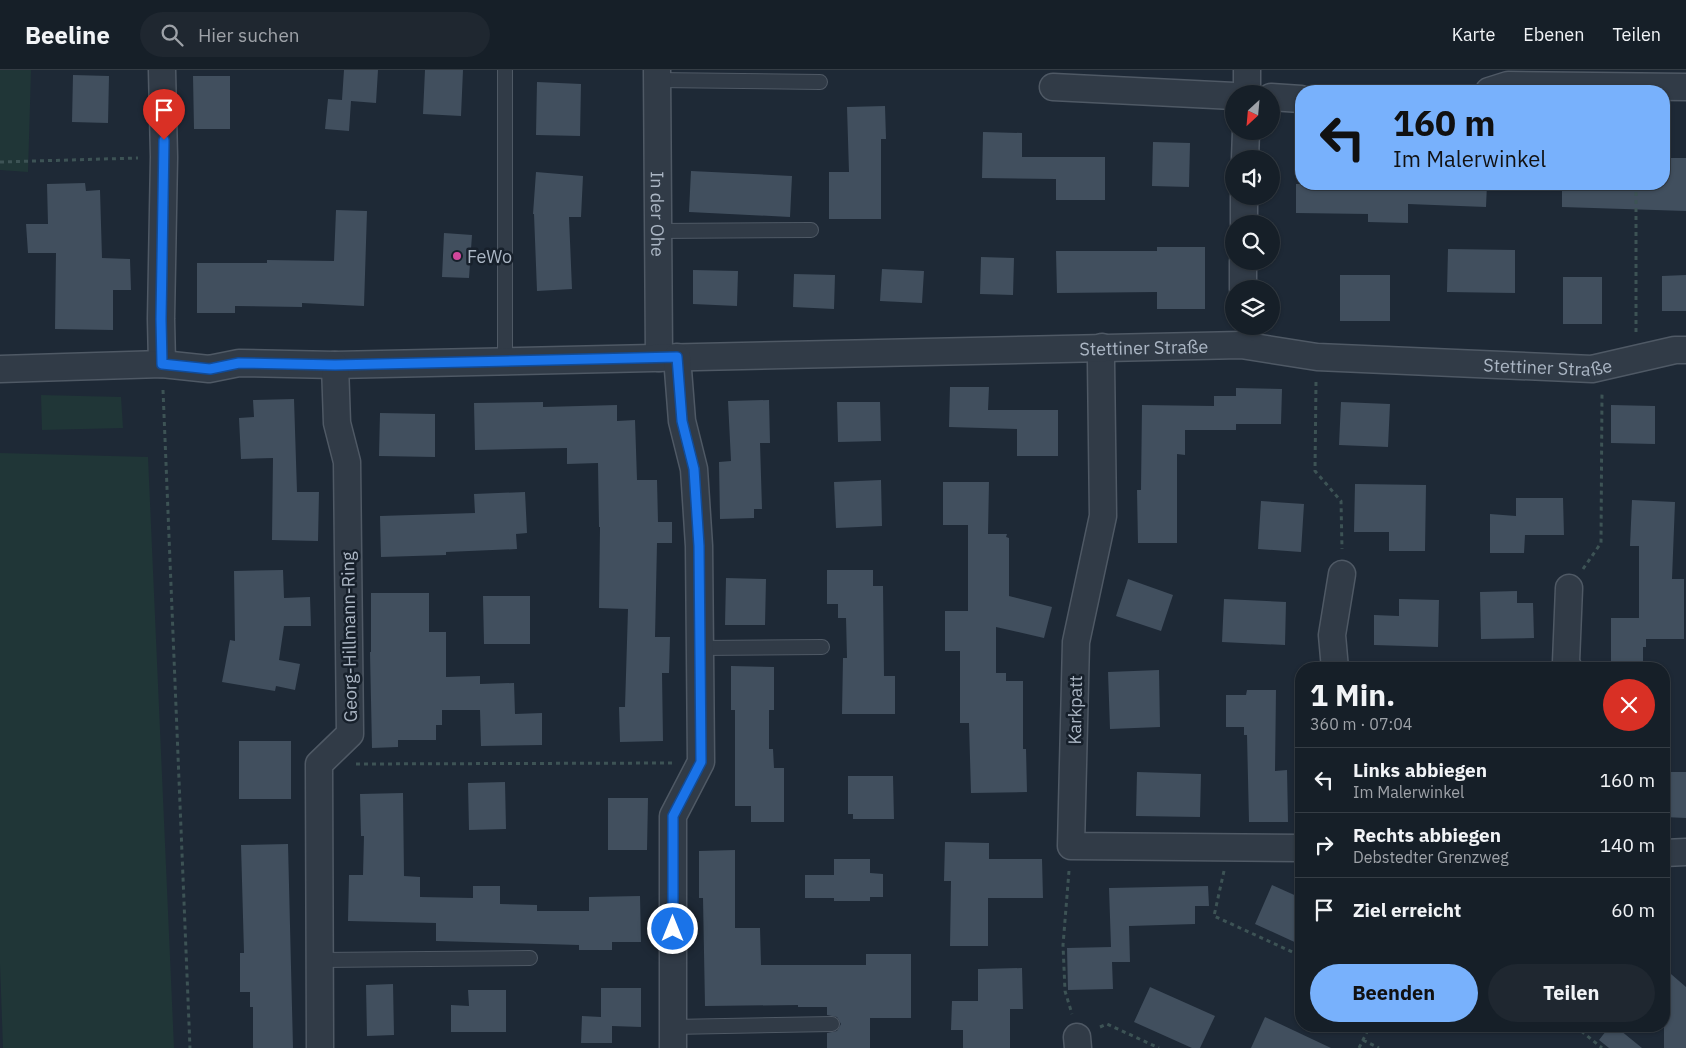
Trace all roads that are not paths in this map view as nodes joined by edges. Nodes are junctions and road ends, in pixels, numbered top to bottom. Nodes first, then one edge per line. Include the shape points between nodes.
1 (162, 70) edge
2 (505, 70) edge
3 (1247, 70) edge
4 (657, 75) edge
5 (820, 82) dead end
6 (1246, 85) edge
7 (1053, 87) dead end
8 (1670, 87) edge
9 (1686, 87) edge
10 (1225, 96) edge
11 (1280, 98) edge
12 (1295, 99) edge
13 (811, 230) dead end
14 (658, 231) junction
15 (1242, 336) edge
16 (1102, 347) junction
17 (1686, 350) edge
18 (668, 358) junction
19 (505, 361) junction
20 (162, 364) junction
21 (335, 365) junction
22 (0, 369) edge
23 (1342, 574) road end
24 (1569, 588) road end
25 (822, 647) dead end
26 (700, 648) junction
27 (1334, 662) edge
28 (1566, 662) edge
29 (1295, 848) edge
30 (1686, 852) edge
31 (1670, 853) edge
32 (530, 958) dead end
33 (320, 960) junction
34 (832, 1024) dead end
35 (672, 1038) edge
36 (320, 1048) edge

1 - 20 street
2 - 19 lane
3 - 6 street
4 - 5 lane
4 - 14 street, In der Ohe
7 - 10 street
8 - 9 street
11 - 12 street
13 - 14 lane
14 - 18 street, In der Ohe
15 - 16 street, Stettiner Straße
15 - 17 street, Stettiner Straße via 1317,357 1592,369
16 - 18 street, Stettiner Straße
16 - 29 street, Karkpatt via 1104,516 1076,642 1072,846
18 - 19 street, Stettiner Straße
18 - 26 street via 694,469
19 - 21 street, Stettiner Straße
20 - 21 street, Stettiner Straße via 210,369 239,363
20 - 22 street, Stettiner Straße
21 - 33 street, Georg-Hillmann-Ring via 337,423 347,462 350,734 319,764
23 - 27 street via 1332,635
24 - 28 street
25 - 26 lane
26 - 35 street via 701,762 673,816
30 - 31 street
32 - 33 lane
33 - 36 street
34 - 35 lane

